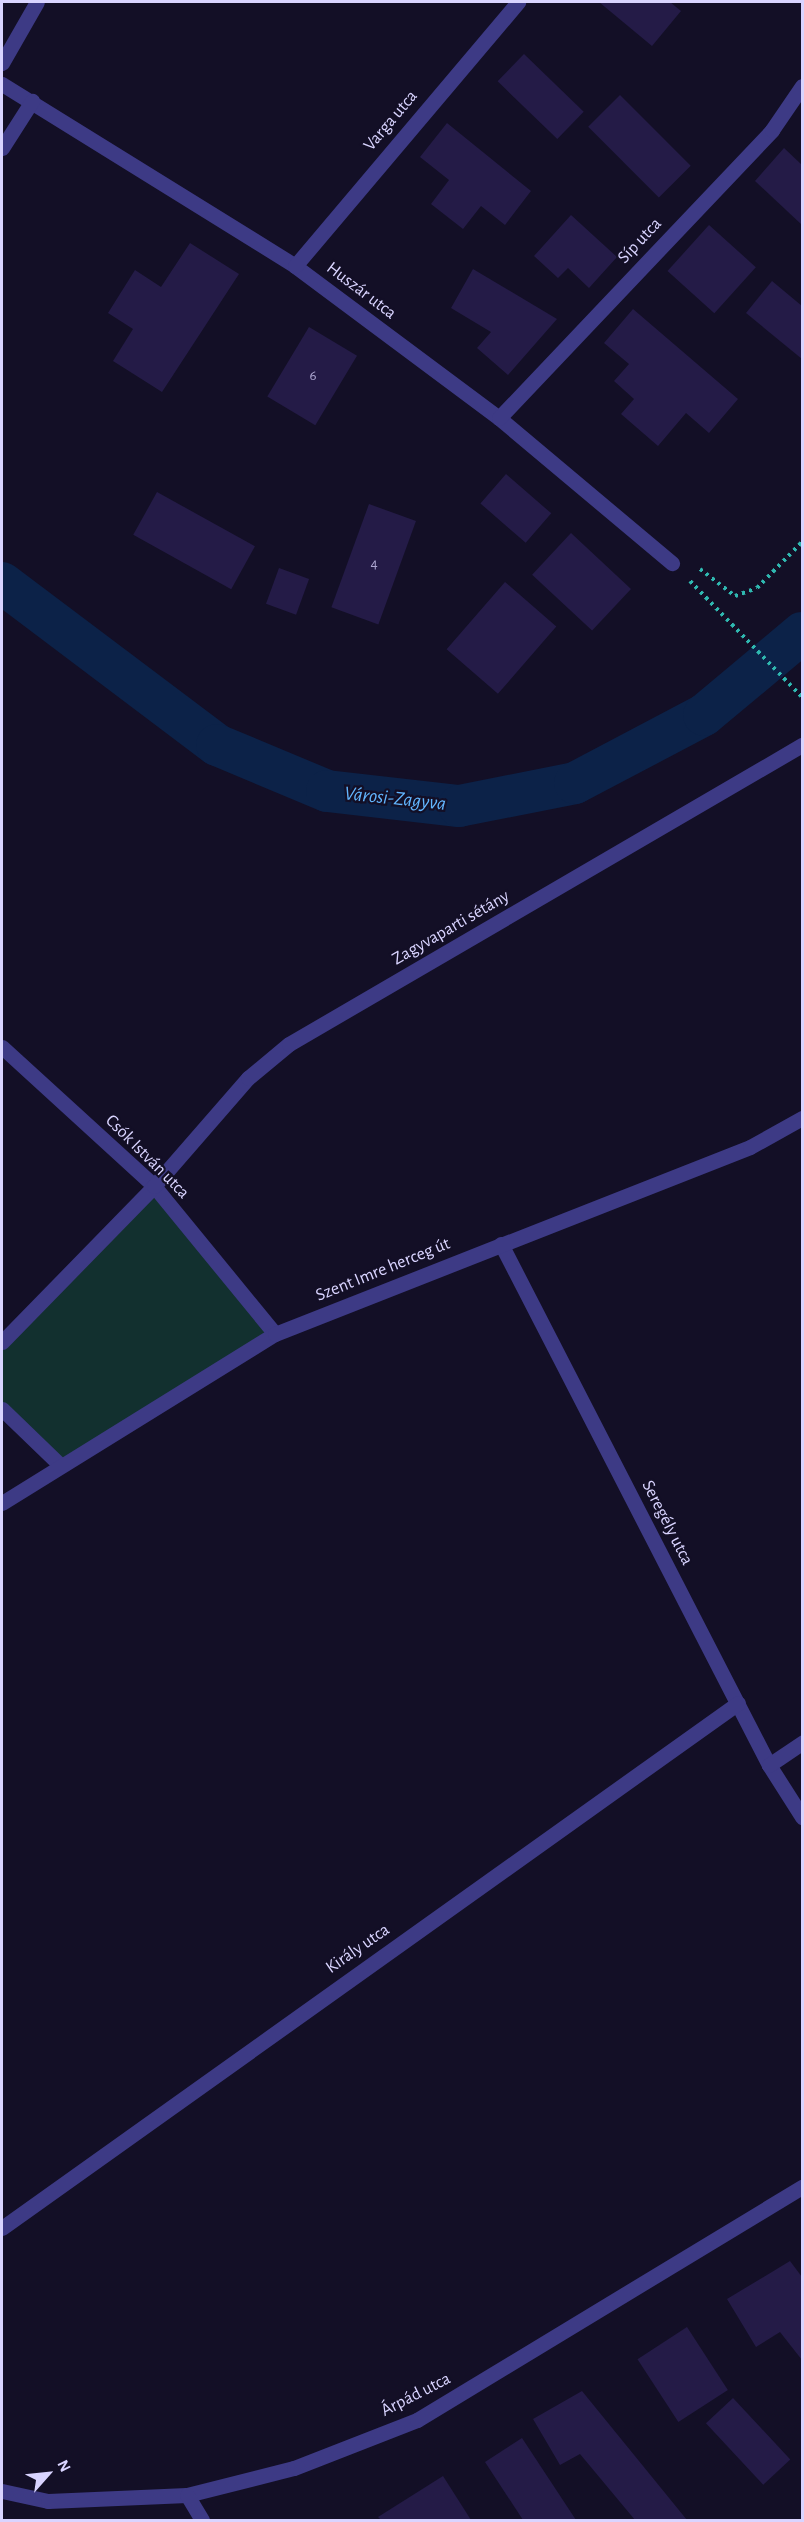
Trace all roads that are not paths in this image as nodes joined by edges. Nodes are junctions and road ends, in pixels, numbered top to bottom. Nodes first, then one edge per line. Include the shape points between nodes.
1 (37, 2) edge
2 (518, 2) edge
3 (2, 63) edge
4 (2, 84) edge
5 (802, 86) edge
6 (32, 101) junction
7 (2, 148) edge
8 (295, 266) junction
9 (499, 418) junction
10 (672, 563) road end
11 (802, 746) edge
12 (2, 1047) edge
13 (802, 1118) edge
14 (154, 1186) junction
15 (501, 1244) junction
16 (275, 1334) junction
17 (2, 1342) edge
18 (2, 1409) edge
19 (58, 1463) junction
20 (2, 1503) edge
21 (738, 1703) junction
22 (802, 1743) edge
23 (769, 1765) junction
24 (802, 1817) edge
25 (802, 2187) edge
26 (2, 2228) edge
27 (2, 2491) edge
28 (188, 2495) junction
29 (202, 2520) edge

1 - 3 street
2 - 8 street, Varga utca
4 - 6 street, Huszár utca
5 - 9 street, Síp utca via 772,130
6 - 7 street
6 - 8 street, Huszár utca
8 - 9 street, Huszár utca
9 - 10 street, Huszár utca
11 - 14 street, Zagyvaparti sétány via 289,1044 248,1078
12 - 14 street, Csók István utca
13 - 15 street, Szent Imre herceg út via 750,1148
14 - 16 street, Csók István utca
14 - 17 street
15 - 16 street, Szent Imre herceg út
15 - 21 street, Seregély utca
16 - 19 street, Szent Imre herceg út
18 - 19 street
19 - 20 street, Szent Imre herceg út
21 - 23 street, Seregély utca
21 - 26 street, Király utca
22 - 23 street
23 - 24 street, Seregély utca
25 - 28 street, Árpád utca via 417,2420 294,2468
27 - 28 street, Árpád utca via 48,2502
28 - 29 street

